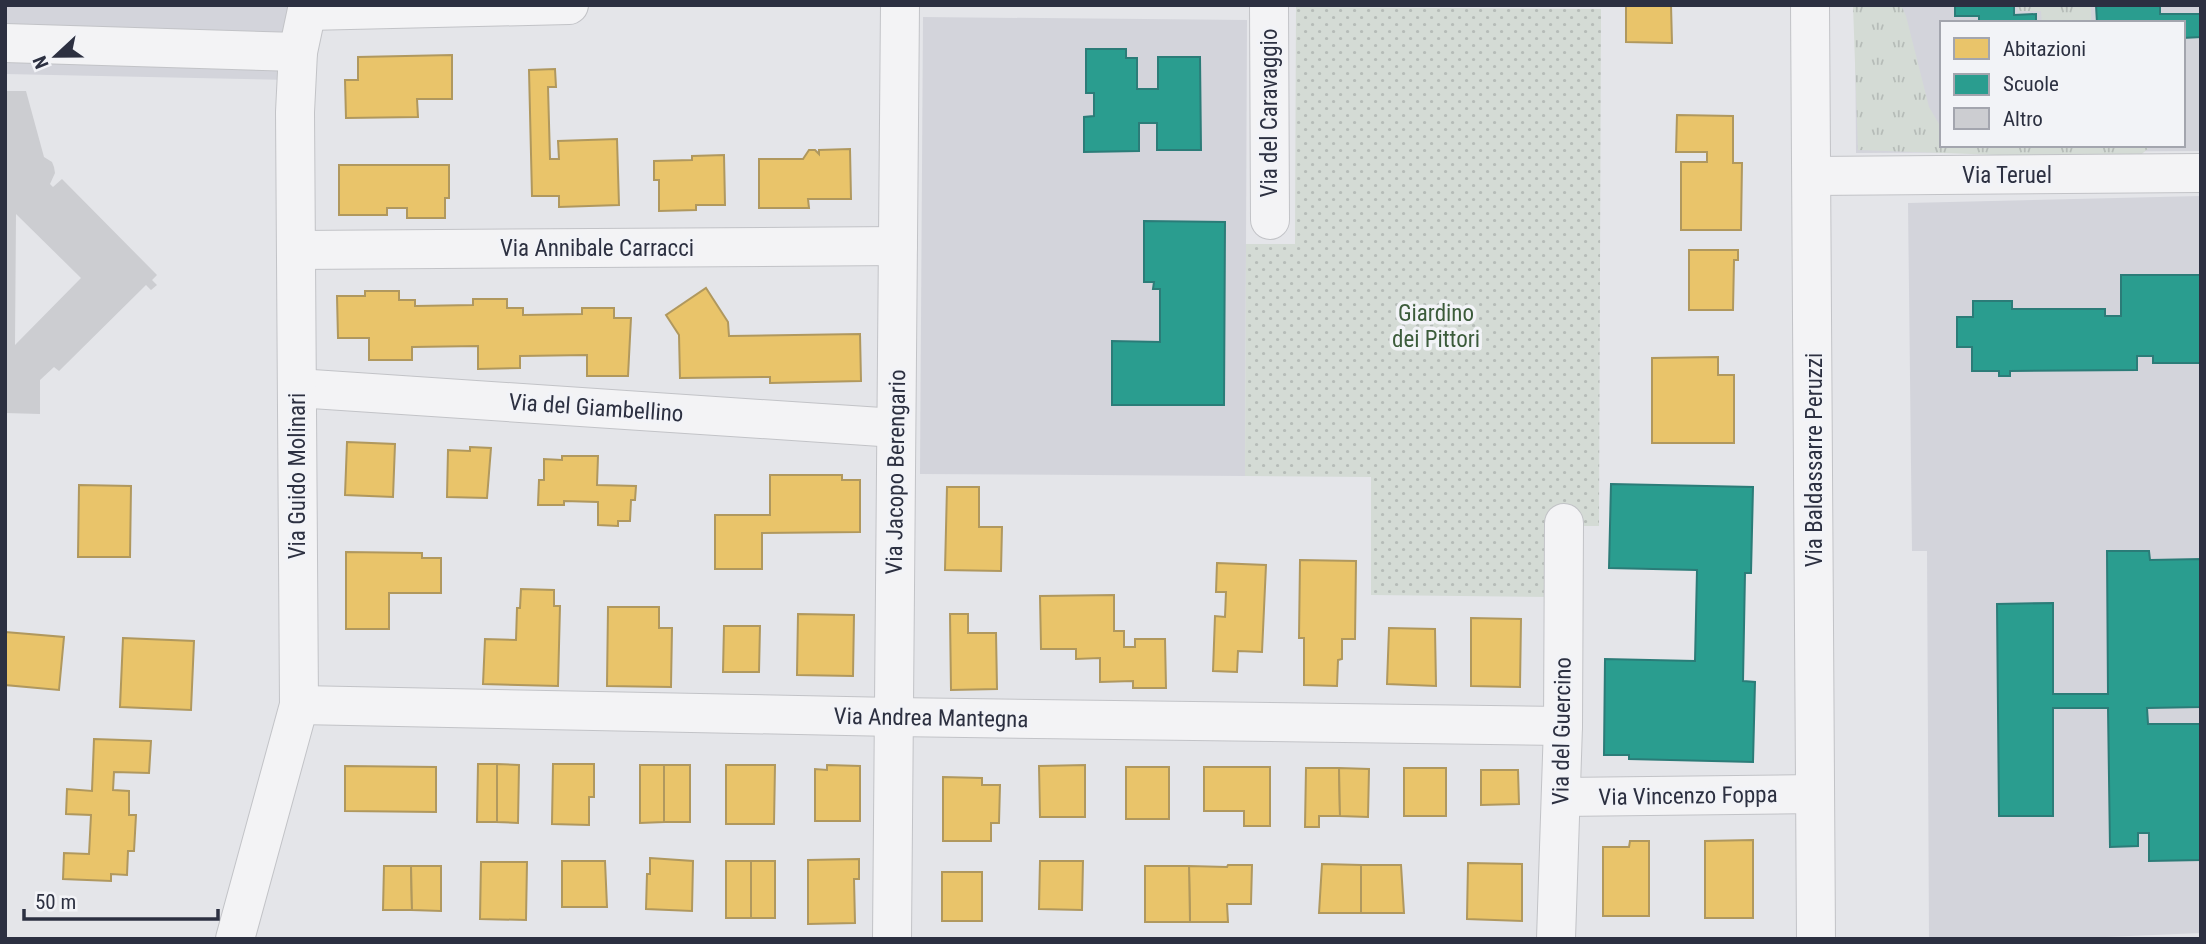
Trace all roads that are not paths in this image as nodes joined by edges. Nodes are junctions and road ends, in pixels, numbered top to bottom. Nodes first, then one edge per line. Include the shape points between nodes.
1 (569, 5) edge
2 (900, 5) edge
3 (1269, 5) edge
4 (1810, 5) edge
5 (307, 8) edge
6 (5, 43) edge
7 (298, 52) junction
8 (2201, 173) edge
9 (1812, 176) junction
10 (1270, 220) dead end
11 (898, 246) junction
12 (297, 250) junction
13 (297, 388) junction
14 (896, 428) junction
15 (1564, 523) dead end
16 (299, 705) junction
17 (894, 717) junction
18 (1563, 726) junction
19 (1815, 794) junction
20 (1560, 797) junction
21 (1814, 931) edge
22 (235, 939) edge
23 (892, 939) edge
24 (1556, 939) edge

1 - 5 street
2 - 11 street, Via Jacopo Berengario
3 - 10 street, Via del Caravaggio
4 - 9 street, Via Baldassarre Peruzzi
5 - 7 street, Via Guido Molinari
6 - 7 street
7 - 12 street, Via Guido Molinari
8 - 9 street, Via Teruel
9 - 19 street, Via Baldassarre Peruzzi
11 - 12 street, Via Annibale Carracci
11 - 14 street, Via Jacopo Berengario
12 - 13 street, Via Guido Molinari
13 - 14 street, Via del Giambellino
13 - 16 street, Via Guido Molinari
14 - 17 street, Via Jacopo Berengario
15 - 18 street, Via del Guercino
16 - 17 street, Via Andrea Mantegna
16 - 22 street, Via Guido Molinari
17 - 18 street, Via Andrea Mantegna
17 - 23 street, Via Jacopo Berengario
18 - 20 street, Via del Guercino
19 - 20 street, Via Vincenzo Foppa
19 - 21 street, Via Baldassarre Peruzzi
20 - 24 street, Via del Guercino

